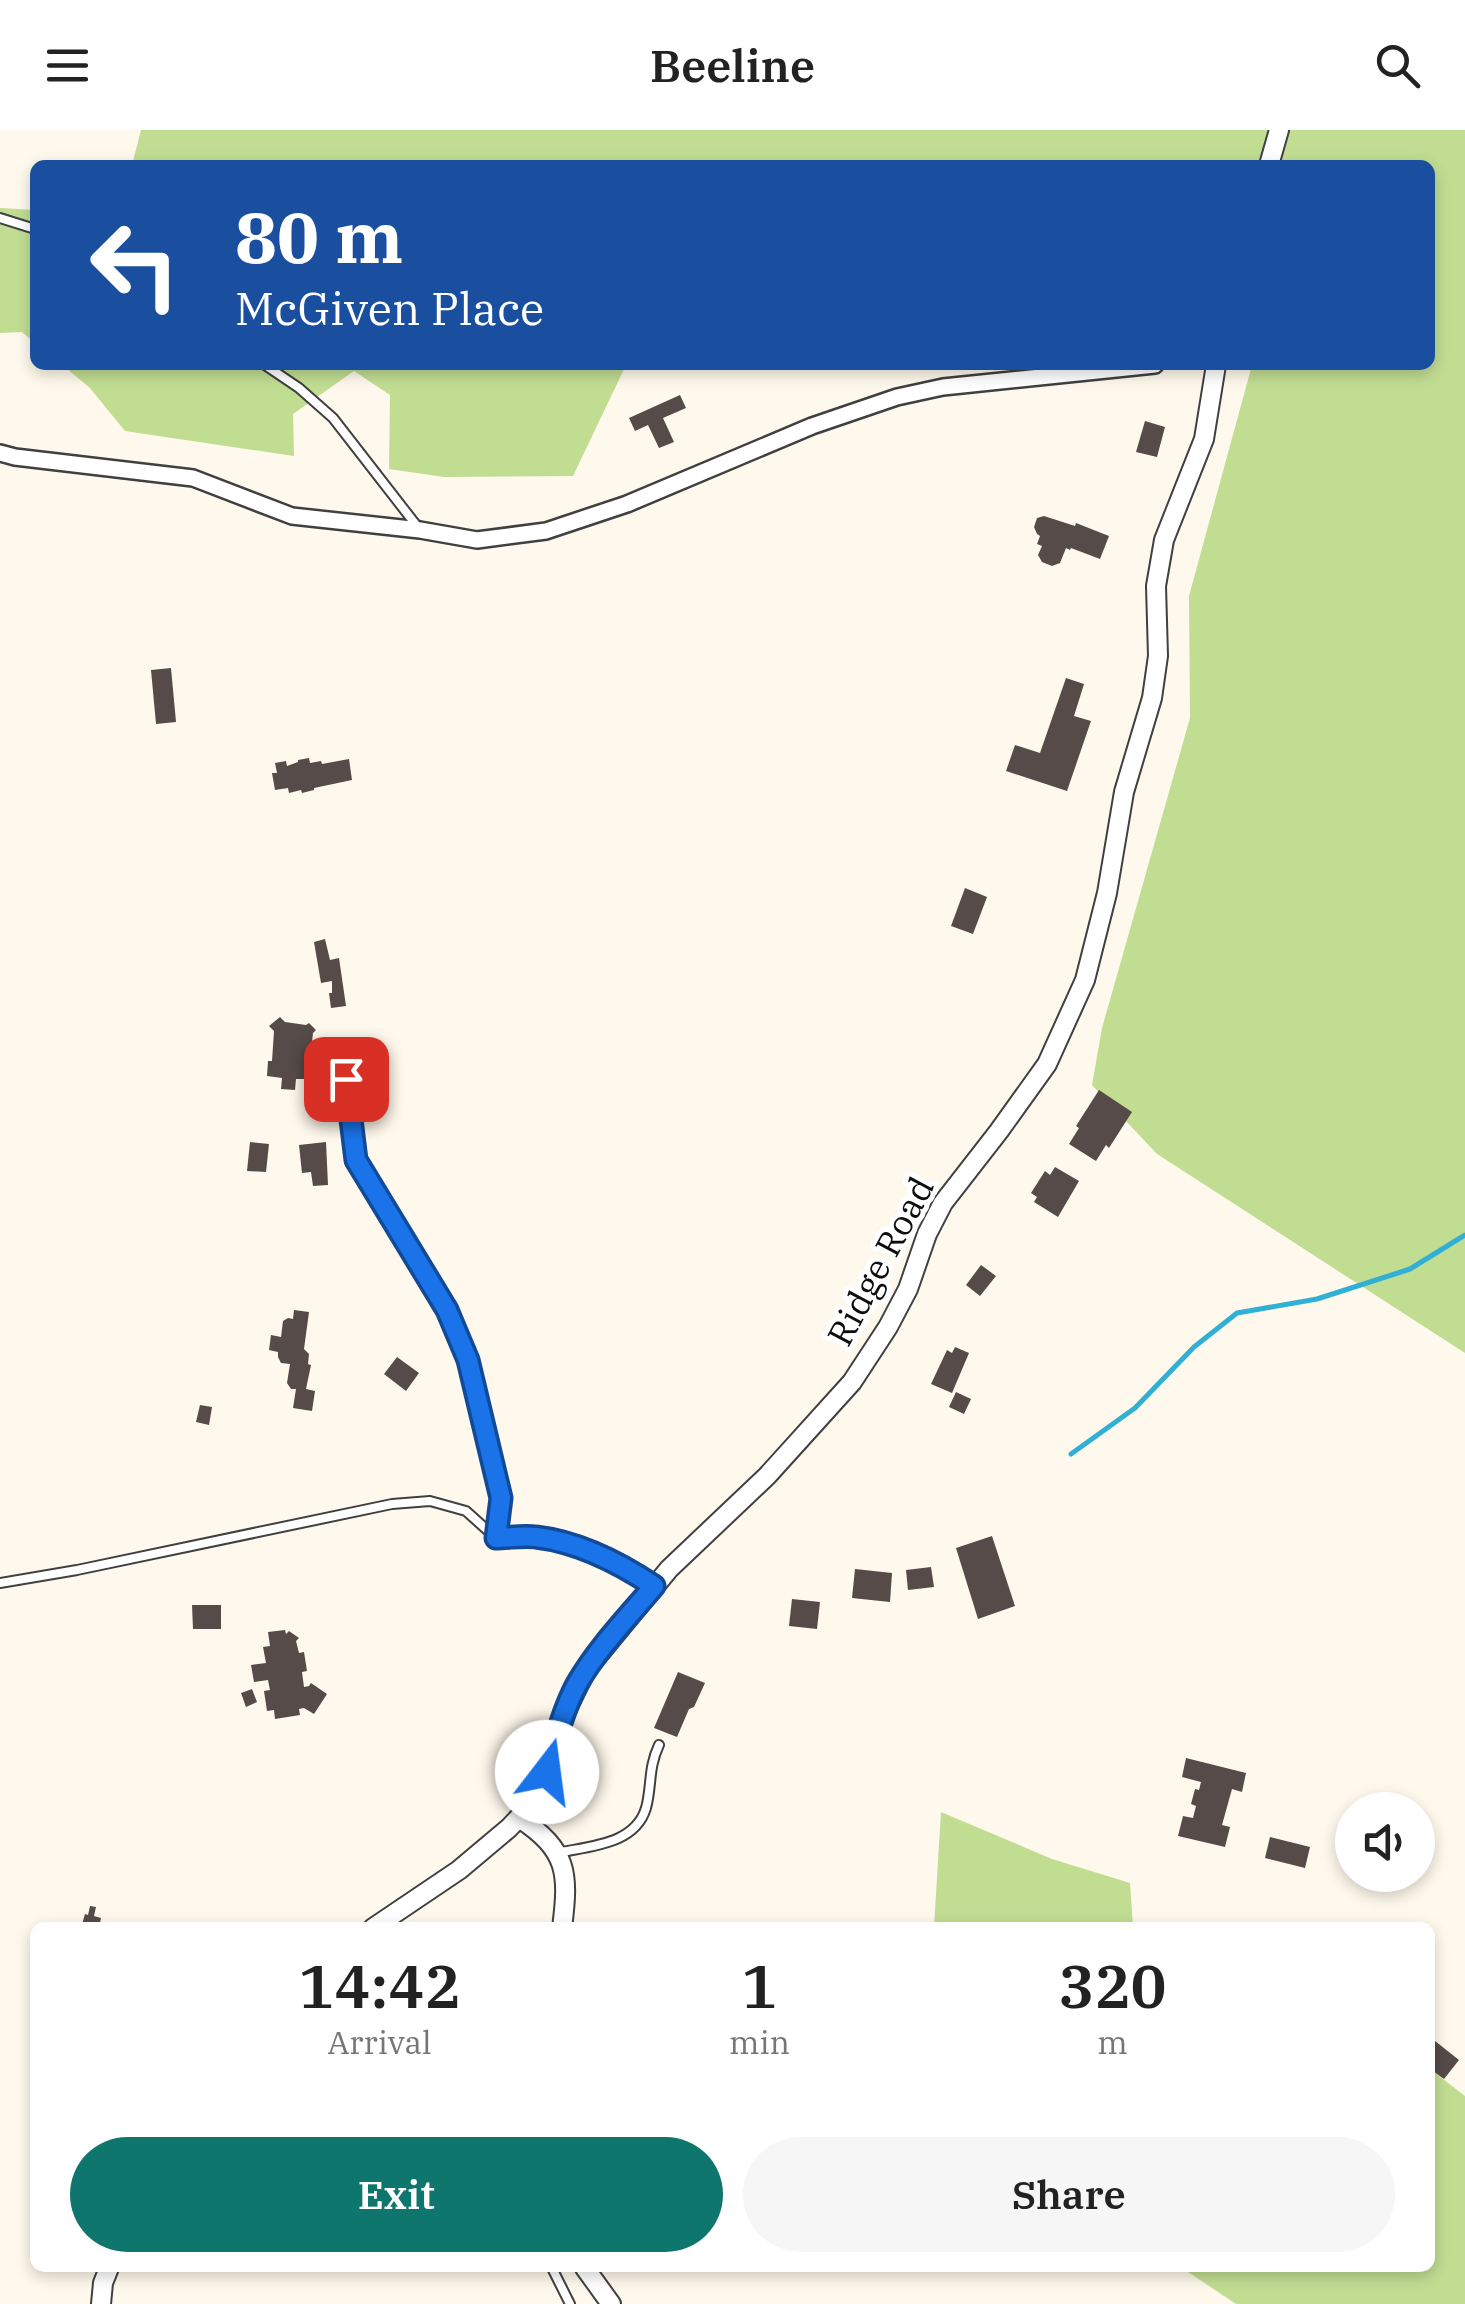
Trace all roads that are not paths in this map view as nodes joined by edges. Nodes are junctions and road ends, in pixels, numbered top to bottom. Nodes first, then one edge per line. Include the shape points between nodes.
1 (1279, 130) edge
2 (1270, 160) edge
3 (0, 218) edge
4 (30, 227) edge
5 (272, 370) edge
6 (1107, 370) edge
7 (1214, 370) edge
8 (0, 453) edge
9 (420, 530) junction
10 (346, 1079) dead end
11 (496, 1538) junction
12 (0, 1583) edge
13 (654, 1586) junction
14 (659, 1745) dead end
15 (519, 1818) junction
16 (558, 1853) junction
17 (382, 1922) edge
18 (562, 1922) edge
19 (108, 2272) edge
20 (554, 2272) edge
21 (588, 2272) edge
22 (101, 2304) edge
23 (570, 2304) edge
24 (611, 2304) edge

1 - 2 street
3 - 4 lane
5 - 9 lane via 332,418
6 - 9 street via 897,397 546,530 477,540
7 - 13 street, Ridge Road via 1204,439 1164,540 1152,698 1124,792 1086,980 1047,1064 942,1203 902,1302 852,1382
8 - 9 street via 192,478 292,516
10 - 11 lane via 356,1160 447,1310 468,1360 501,1498
11 - 12 lane via 466,1511 430,1501 392,1504
11 - 13 street via 533,1536 580,1546
13 - 15 street, Ridge Road via 576,1686 542,1785
14 - 16 lane via 646,1809 627,1835
15 - 16 street
15 - 17 street, Ridge Road via 449,1878
16 - 18 street via 565,1882
19 - 22 street
20 - 23 lane
21 - 24 street

